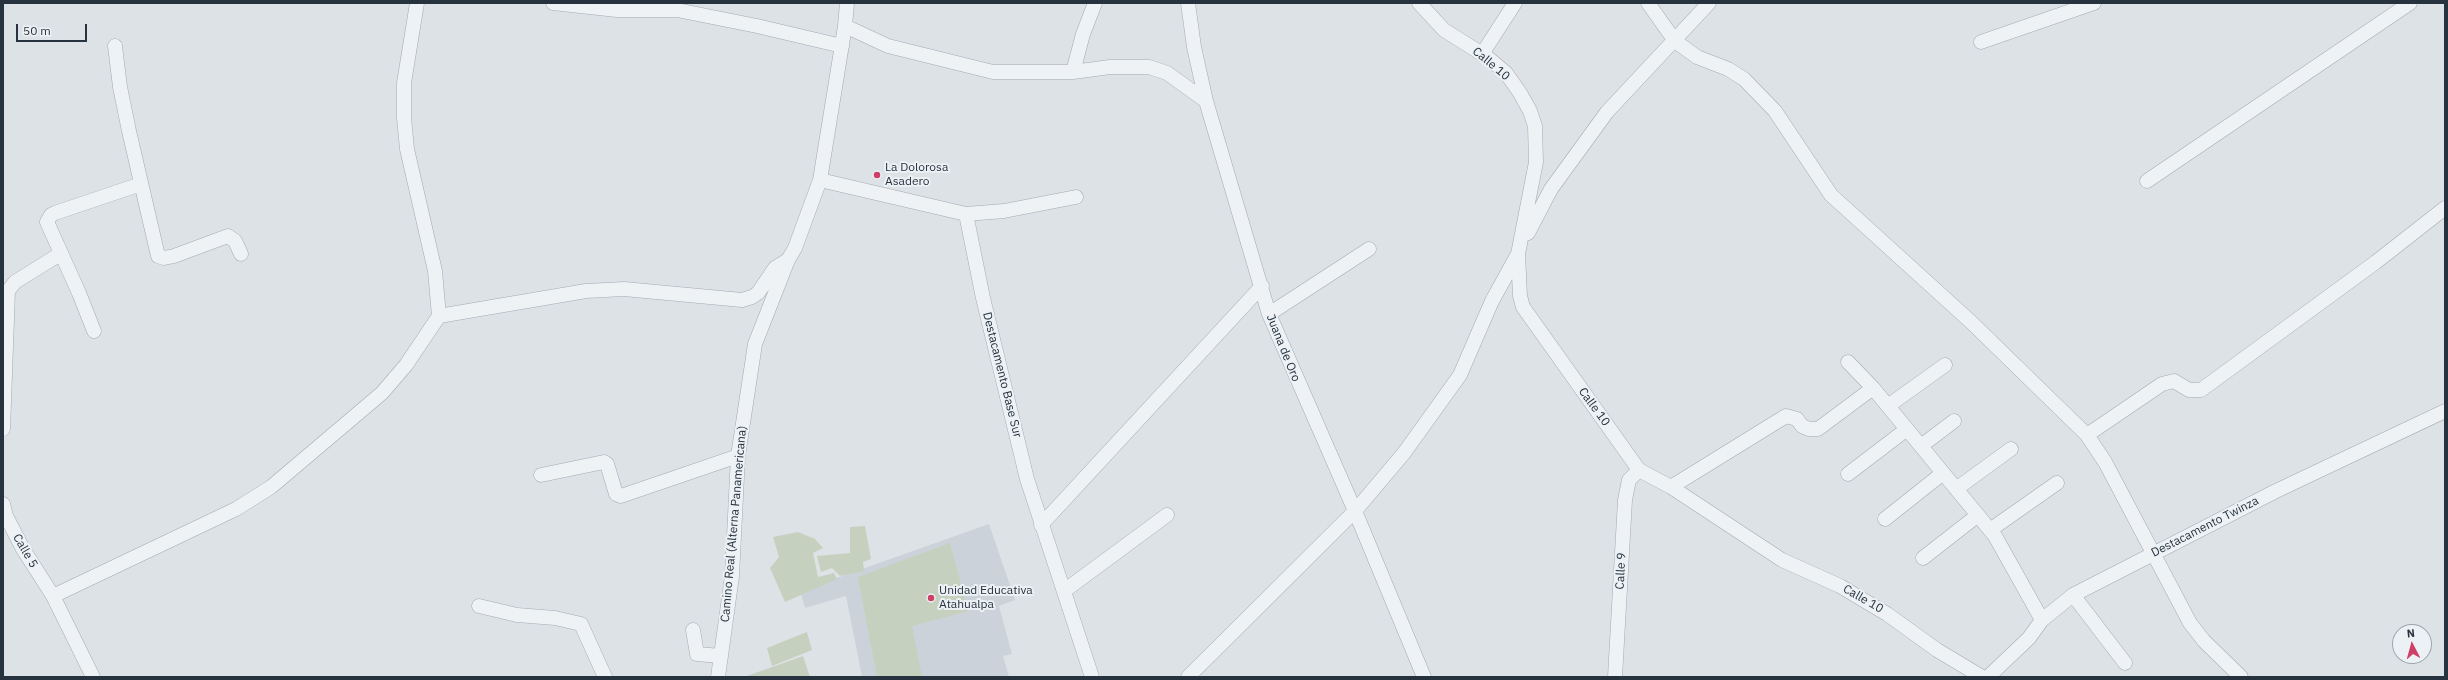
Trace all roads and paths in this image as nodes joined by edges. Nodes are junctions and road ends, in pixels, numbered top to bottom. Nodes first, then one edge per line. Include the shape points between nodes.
1 (417, 3) edge
2 (553, 3) edge
3 (847, 3) edge
4 (1095, 3) edge
5 (1188, 3) edge
6 (1419, 3) edge
7 (1515, 3) edge
8 (1648, 3) edge
9 (1709, 3) edge
10 (2094, 3) edge
11 (2410, 3) edge
12 (845, 26) junction
13 (1674, 41) junction
14 (1981, 42) dead end
15 (115, 46) dead end
16 (842, 46) junction
17 (1482, 54) junction
18 (1073, 72) junction
19 (1206, 101) junction
20 (820, 180) junction
21 (2147, 181) dead end
22 (141, 184) junction
23 (1076, 196) dead end
24 (2445, 208) edge
25 (966, 214) junction
26 (1369, 249) dead end
27 (60, 254) junction
28 (241, 254) dead end
29 (1518, 254) junction
30 (788, 260) junction
31 (1262, 286) junction
32 (5, 298) edge
33 (1269, 314) junction
34 (439, 316) junction
35 (94, 331) dead end
36 (1848, 362) dead end
37 (1945, 365) dead end
38 (1873, 388) junction
39 (1888, 406) junction
40 (2445, 411) edge
41 (1954, 421) dead end
42 (3, 429) edge
43 (1907, 429) junction
44 (2087, 435) junction
45 (1921, 446) junction
46 (2011, 449) dead end
47 (738, 456) junction
48 (1639, 470) junction
49 (1943, 473) junction
50 (1848, 474) dead end
51 (542, 475) dead end
52 (2057, 483) dead end
53 (1671, 487) junction
54 (1956, 489) junction
55 (3, 504) edge
56 (1355, 511) junction
57 (1167, 515) dead end
58 (1978, 515) junction
59 (1885, 519) dead end
60 (1041, 525) junction
61 (1990, 530) junction
62 (2153, 553) junction
63 (1922, 558) dead end
64 (1064, 591) junction
65 (2073, 595) junction
66 (52, 596) junction
67 (479, 606) dead end
68 (2042, 620) junction
69 (693, 630) dead end
70 (721, 656) junction
71 (2125, 663) dead end
72 (93, 677) edge
73 (604, 677) edge
74 (718, 677) edge
75 (1092, 677) edge
76 (1188, 677) edge
77 (1424, 677) edge
78 (1615, 677) edge
79 (1982, 677) edge
80 (1988, 677) edge
81 (2241, 677) edge

1 - 34 street via 404,83 404,118 407,149 435,271
2 - 16 street via 617,10 677,10
3 - 12 street, Camino Real (Alterna Panamericana)
4 - 18 street via 1083,34
5 - 19 street, Juana de Oro via 1194,47
6 - 17 street, Calle 10 via 1444,30
7 - 17 street
8 - 13 street
9 - 13 street
10 - 14 street
11 - 21 street
12 - 16 street, Camino Real (Alterna Panamericana)
12 - 18 street via 888,46 993,72
13 - 29 street via 1607,112 1551,189
13 - 44 street via 1697,57 1728,68 1744,79 1775,111 1832,195 1971,322
15 - 22 street via 120,87
16 - 20 street, Camino Real (Alterna Panamericana)
17 - 29 street, Calle 10 via 1506,73 1520,93 1535,126 1536,162
18 - 19 street via 1110,67 1149,67 1167,73
19 - 31 street, Juana de Oro
20 - 25 street
20 - 30 street, Camino Real (Alterna Panamericana) via 795,248
22 - 27 street via 51,215 47,222
22 - 28 street via 155,244 161,258 174,256 228,236 235,241
23 - 25 street via 1004,211
24 - 44 street via 2376,262 2201,390 2189,390 2174,381 2162,384
25 - 60 street, Destacamento Base Sur via 986,313
26 - 33 street
27 - 32 street via 15,282
27 - 35 street via 80,293
29 - 48 street, Calle 10 via 1523,307
29 - 56 street via 1489,307 1460,375 1404,453
30 - 34 street via 775,268 758,292 742,300 624,289 586,291
30 - 47 street, Camino Real (Alterna Panamericana) via 755,344
31 - 33 street, Juana de Oro
31 - 60 street
32 - 42 street
33 - 56 street, Juana de Oro
34 - 66 street via 406,365 382,393 271,488 236,509
36 - 38 street
37 - 39 street
38 - 39 street
38 - 53 street via 1818,429 1809,429 1797,419 1786,416
39 - 43 street
40 - 62 street, Destacamento Twinza
41 - 45 street
43 - 45 street
43 - 50 street
44 - 62 street via 2105,462
45 - 49 street
46 - 54 street
47 - 51 street via 621,496 616,494 607,464 604,462
47 - 70 street, Camino Real (Alterna Panamericana) via 732,576
48 - 53 street, Calle 10
48 - 78 street, Calle 9 via 1629,480 1625,500
49 - 54 street
49 - 59 street
52 - 61 street
53 - 79 street, Calle 10 via 1782,560 1840,586
54 - 58 street
55 - 66 street, Calle 5 via 6,516 23,549
56 - 76 street
56 - 77 street, Juana de Oro
57 - 64 street
58 - 61 street
58 - 63 street
60 - 64 street, Destacamento Base Sur
61 - 68 street
62 - 65 street, Destacamento Twinza
62 - 81 street via 2190,623 2204,641
64 - 75 street, Destacamento Base Sur
65 - 68 street, Destacamento Twinza
65 - 71 street
66 - 72 street, Calle 5
67 - 73 street via 517,615 555,618 581,624
68 - 80 street, Destacamento Twinza via 2029,638
69 - 70 street via 697,654
70 - 74 street, Camino Real (Alterna Panamericana)

